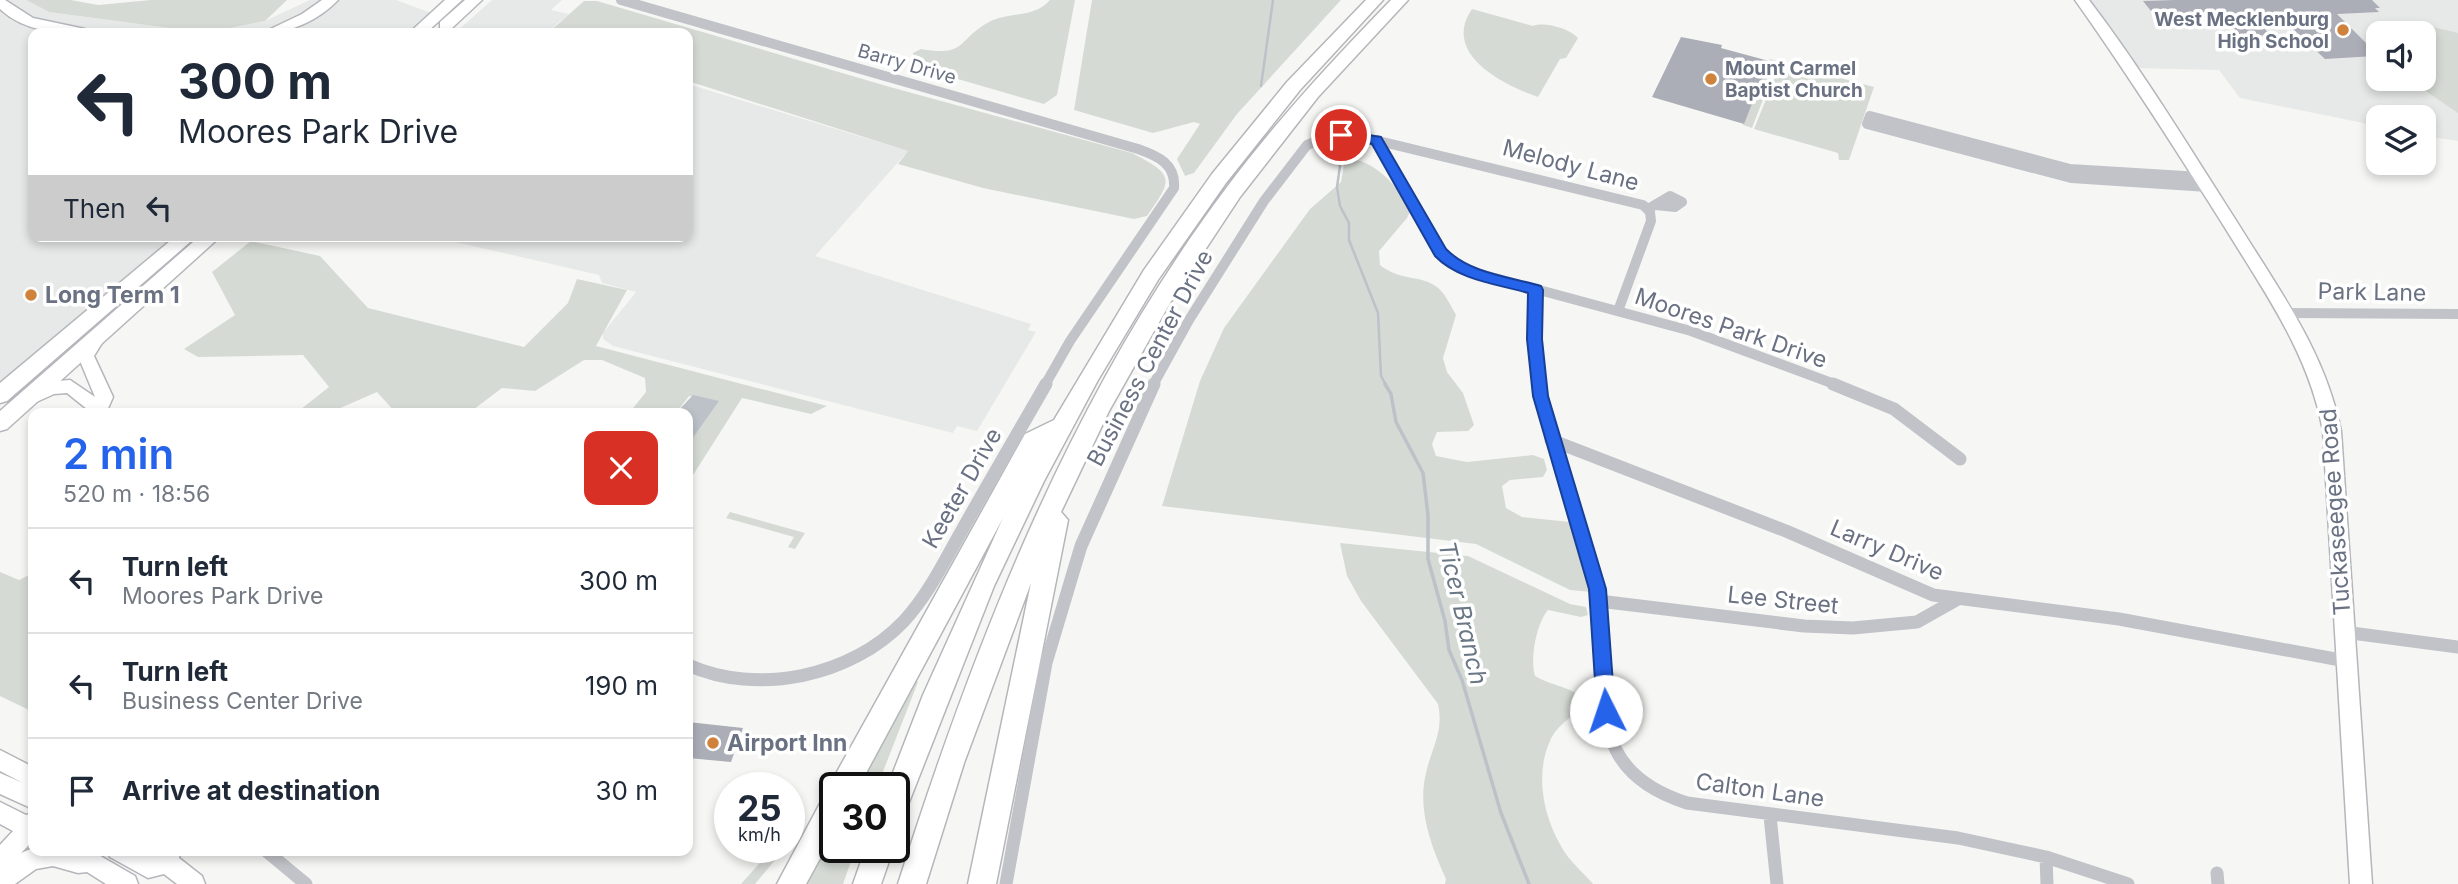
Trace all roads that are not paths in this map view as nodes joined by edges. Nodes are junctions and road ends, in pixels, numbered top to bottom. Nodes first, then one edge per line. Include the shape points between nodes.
1 (331, 0) edge
2 (454, 0) edge
3 (474, 0) edge
4 (621, 0) edge
5 (1374, 0) edge
6 (1400, 0) edge
7 (2082, 0) edge
8 (0, 2) edge
9 (57, 28) edge
10 (281, 28) edge
11 (423, 28) edge
12 (443, 28) edge
13 (1869, 120) dead end
14 (1377, 140) junction
15 (1174, 174) joint
16 (2204, 182) junction
17 (181, 242) edge
18 (193, 242) edge
19 (205, 242) edge
20 (1536, 290) junction
21 (1618, 311) junction
22 (2286, 313) junction
23 (2458, 314) edge
24 (94, 343) junction
25 (71, 363) junction
26 (0, 395) edge
27 (26, 401) junction
28 (95, 408) edge
29 (95, 408) edge
30 (97, 408) edge
31 (0, 423) edge
32 (1059, 427) junction
33 (1551, 440) junction
34 (1961, 459) dead end
35 (1064, 481) junction
36 (1956, 600) junction
37 (1599, 601) junction
38 (2344, 632) junction
39 (2458, 647) edge
40 (2346, 661) junction
41 (693, 667) edge
42 (0, 760) edge
43 (852, 772) edge
44 (908, 772) edge
45 (28, 775) edge
46 (0, 783) edge
47 (28, 797) edge
48 (0, 812) edge
49 (1770, 816) junction
50 (28, 824) edge
51 (28, 827) edge
52 (28, 829) edge
53 (28, 830) edge
54 (819, 832) edge
55 (0, 846) edge
56 (45, 856) edge
57 (55, 856) edge
58 (79, 856) edge
59 (127, 856) edge
60 (162, 856) edge
61 (165, 856) edge
62 (272, 856) edge
63 (2046, 858) junction
64 (0, 862) edge
65 (874, 863) edge
66 (0, 872) edge
67 (0, 883) edge
68 (127, 884) edge
69 (194, 884) edge
70 (306, 884) edge
71 (791, 884) edge
72 (867, 884) edge
73 (912, 884) edge
74 (982, 884) edge
75 (1006, 884) edge
76 (1777, 884) edge
77 (2047, 884) edge
78 (2128, 884) edge
79 (2361, 884) edge

1 - 10 street
2 - 11 main road
3 - 12 main road
4 - 15 street, Barry Drive via 1140,150 1161,159
5 - 32 highway via 1265,116 1205,194 1136,295
6 - 35 highway via 1315,88 1238,184 1138,339
7 - 16 street, Tuckaseegee Road via 2136,74
8 - 9 street via 34,24
13 - 16 street via 2071,178 2126,184
14 - 20 street, Moores Park Drive via 1445,257 1465,270
14 - 21 street, Melody Lane via 1652,207
14 - 75 street, Business Center Drive via 1334,135 1314,141 1301,152 1228,254 1152,387 1081,546 1046,663
15 - 41 street, Keeter Drive via 1174,188 1090,309 936,576 899,626 858,654 788,679 741,680
16 - 22 street, Tuckaseegee Road
17 - 26 main road
18 - 25 main road via 79,345
19 - 24 main road
20 - 21 street, Moores Park Drive
20 - 33 street, Calton Lane via 1535,362
21 - 34 street, Moores Park Drive via 1691,331 1878,401 1915,422
22 - 23 street, Park Lane
22 - 38 street, Tuckaseegee Road via 2316,367 2329,405
24 - 25 main road
24 - 30 street via 86,356 104,397
25 - 27 main road
25 - 28 street
27 - 29 street via 43,391 67,386
27 - 31 main road
32 - 43 highway via 1033,440
32 - 44 highway via 996,553
33 - 36 street, Larry Drive via 1786,531 1933,595
33 - 37 street, Calton Lane
35 - 73 highway via 975,687
35 - 74 highway
36 - 37 street, Lee Street via 1917,622 1853,628
36 - 40 street, Larry Drive via 2094,615
37 - 49 street, Calton Lane via 1606,711 1617,752 1657,792 1676,800
38 - 39 street
38 - 40 street, Tuckaseegee Road
40 - 79 street, Tuckaseegee Road
42 - 45 street
46 - 47 street
48 - 50 street
49 - 63 street, Calton Lane via 1958,838
49 - 76 street
51 - 55 street
52 - 64 street
53 - 66 street
54 - 71 highway
56 - 67 street via 19,867
57 - 58 street via 75,863
58 - 68 street
59 - 60 street via 154,867
61 - 69 street
62 - 70 street
63 - 77 street
63 - 78 street, Calton Lane
65 - 72 highway

